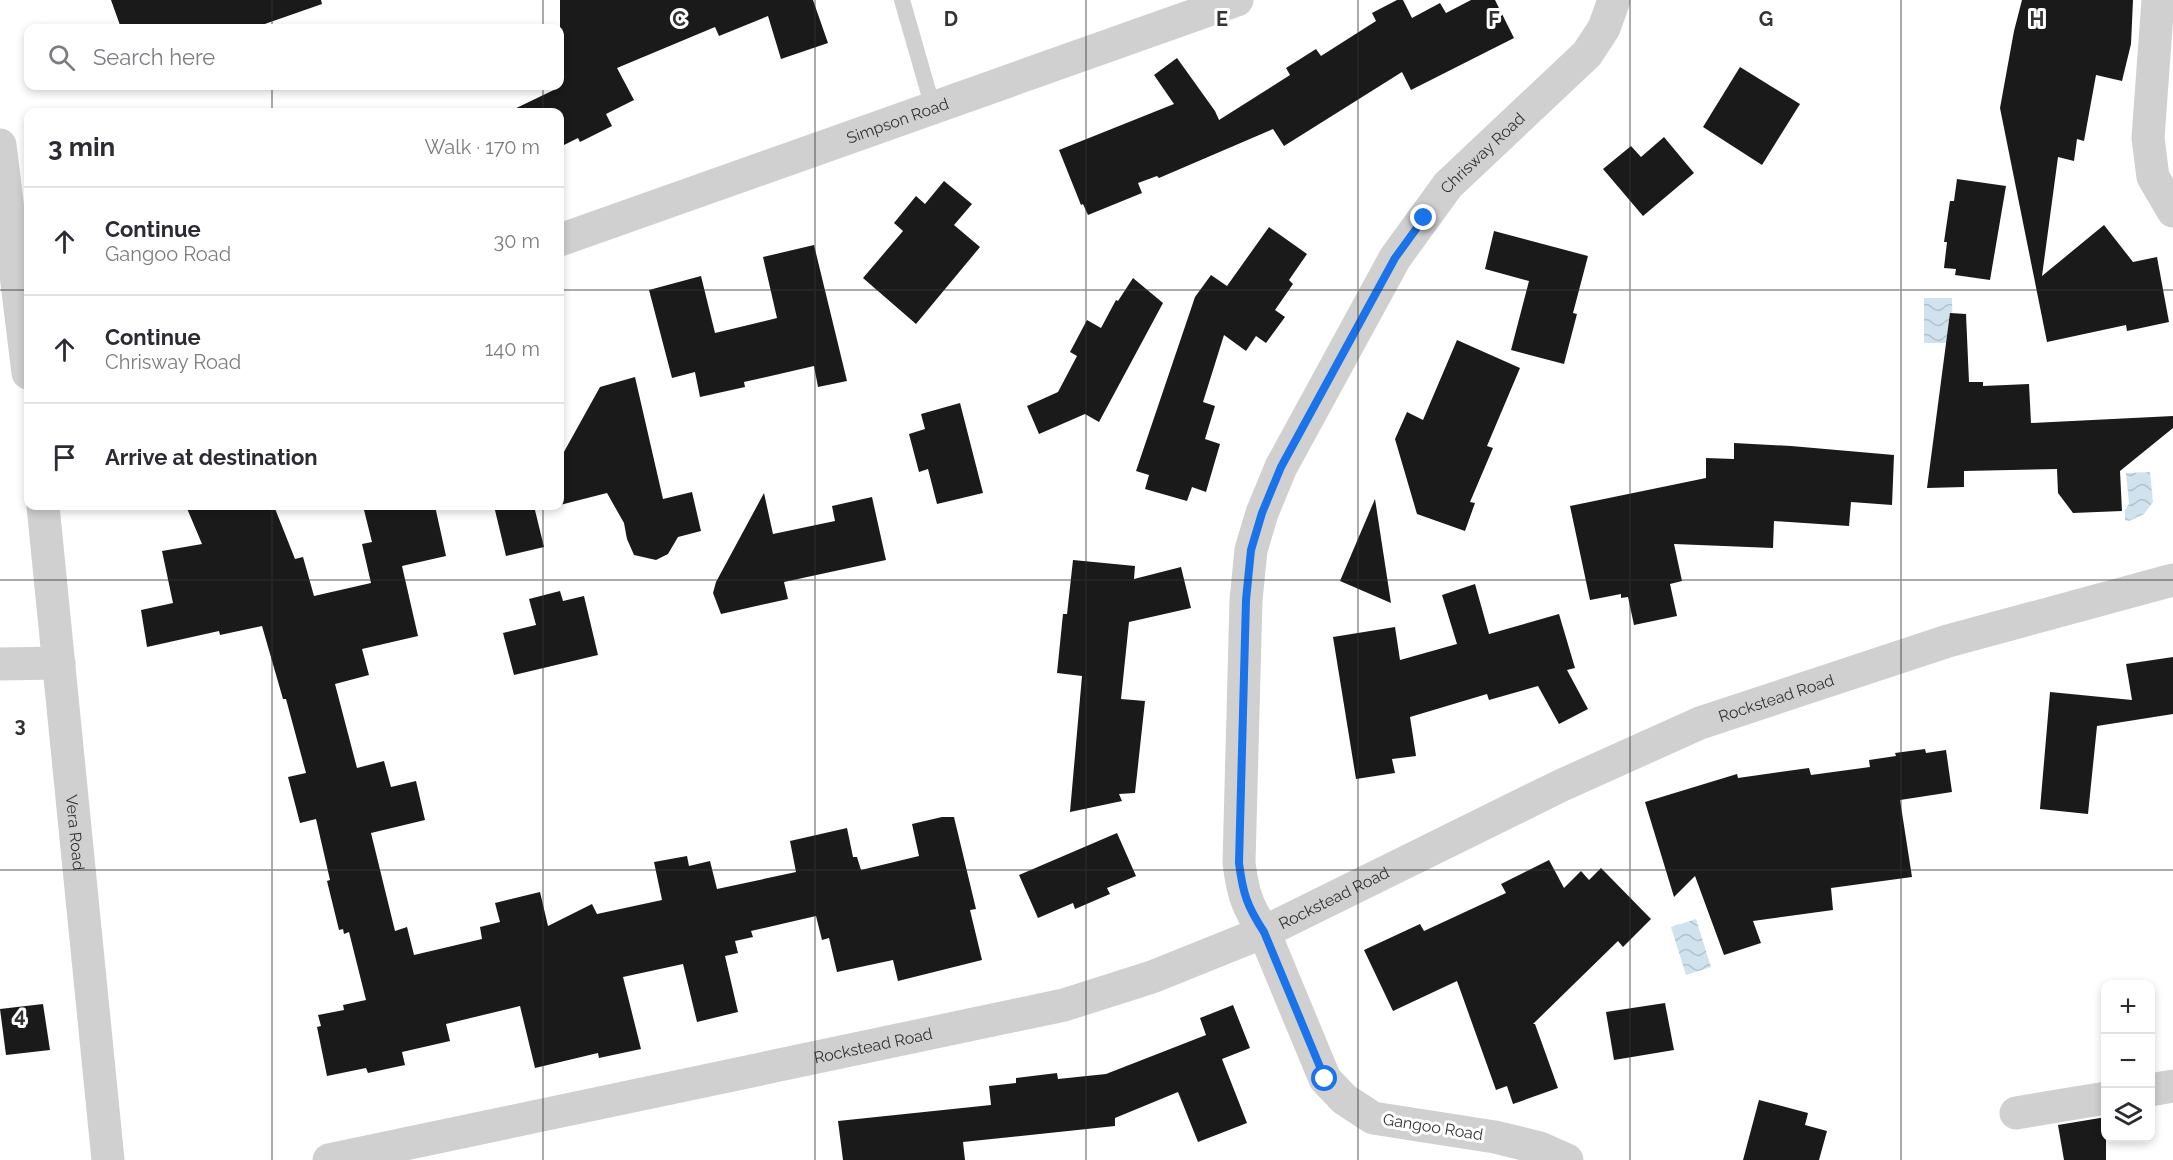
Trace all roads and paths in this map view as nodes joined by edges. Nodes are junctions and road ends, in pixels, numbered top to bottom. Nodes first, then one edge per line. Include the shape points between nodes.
1 (902, 0) edge
2 (1237, 0) edge
3 (1614, 0) edge
4 (2158, 0) edge
5 (933, 108) junction
6 (0, 145) edge
7 (2173, 211) edge
8 (564, 239) edge
9 (24, 340) edge
10 (43, 510) edge
11 (2173, 580) edge
12 (58, 663) junction
13 (0, 664) edge
14 (1264, 932) junction
15 (2173, 1086) edge
16 (2155, 1089) edge
17 (2101, 1099) edge
18 (2016, 1113) dead end
19 (108, 1160) edge
20 (329, 1160) edge
21 (1567, 1160) edge

1 - 5 lane
2 - 5 street, Simpson Road
3 - 14 street, Chrisway Road via 1604,28 1587,54 1448,185 1395,258 1281,467 1262,513 1251,550 1246,600 1239,863 1243,892
4 - 7 street via 2148,138 2153,177
5 - 8 street, Simpson Road
6 - 9 street
10 - 12 street, Vera Road
11 - 14 street, Rockstead Road via 1948,641 1700,723 1560,786
12 - 13 street
12 - 19 street, Vera Road
14 - 20 street, Rockstead Road via 1152,977 1064,1005
14 - 21 street, Gangoo Road via 1325,1079 1344,1099 1373,1118 1495,1137 1540,1148
15 - 16 street
17 - 18 street

